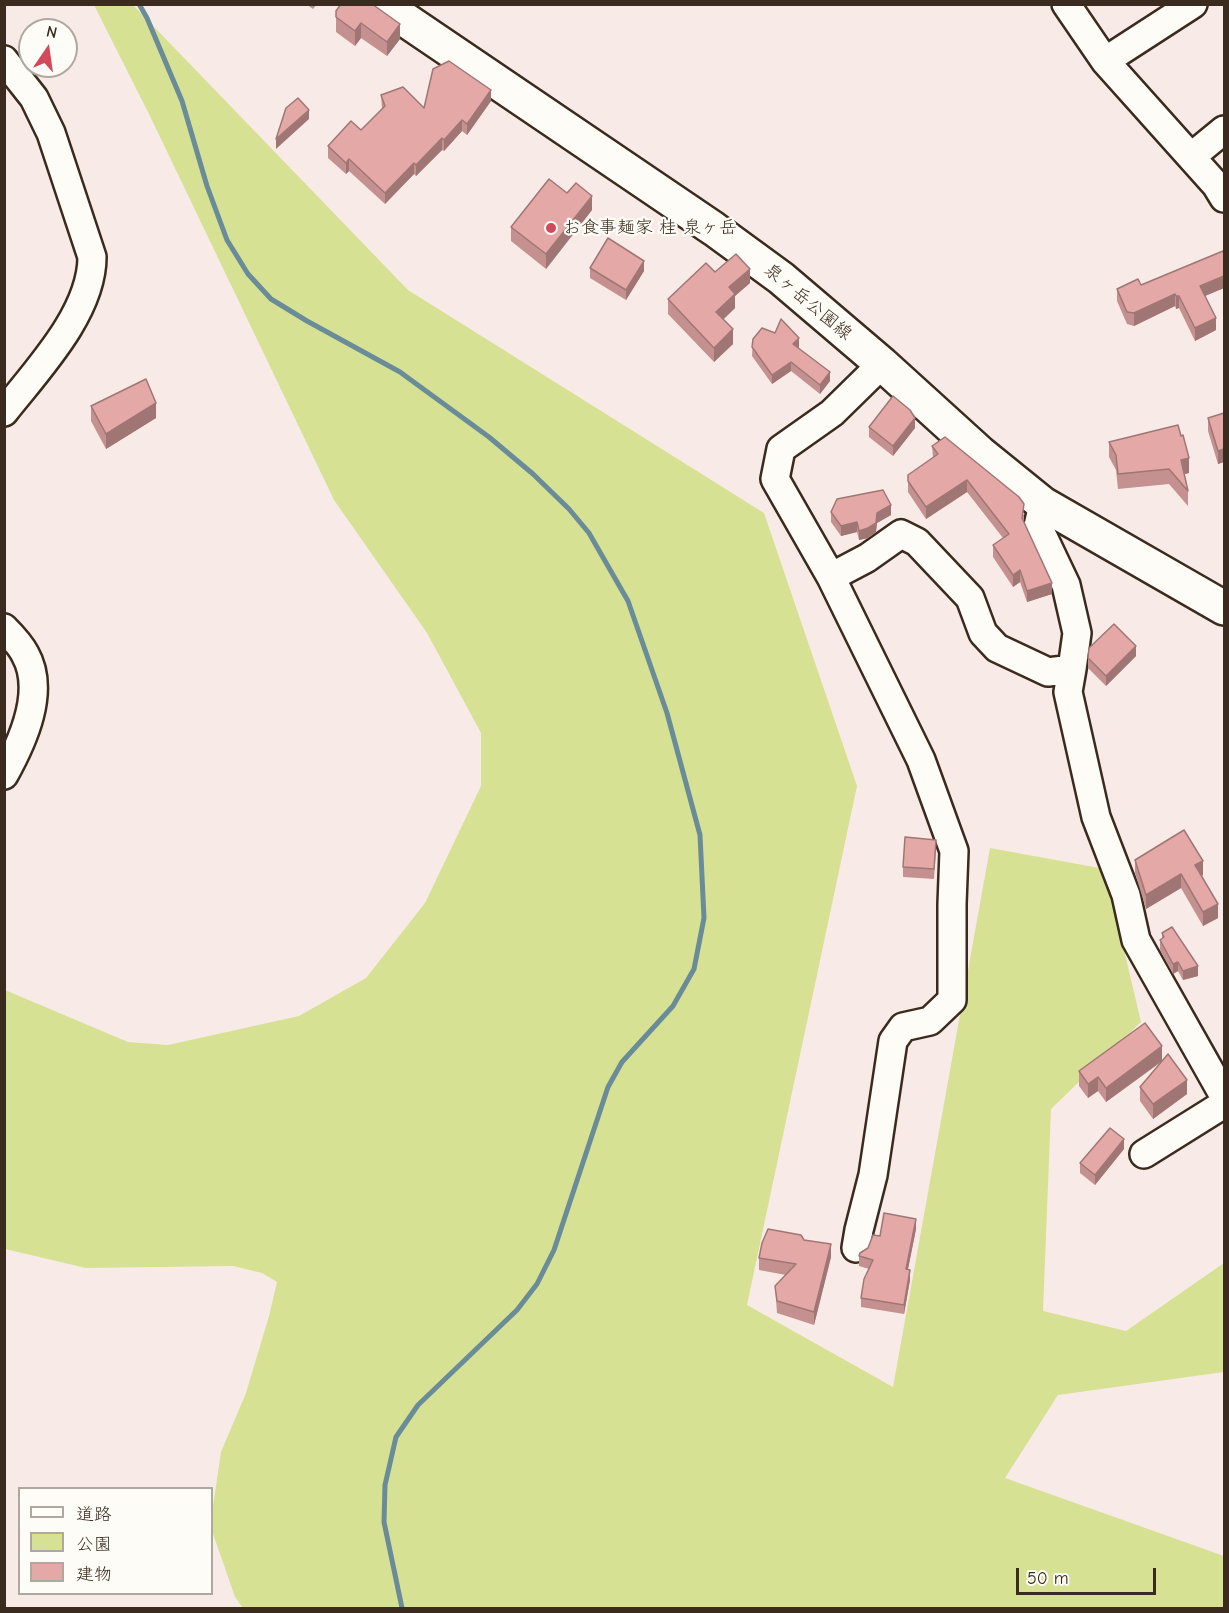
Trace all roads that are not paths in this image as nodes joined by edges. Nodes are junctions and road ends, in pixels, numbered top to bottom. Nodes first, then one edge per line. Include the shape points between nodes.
1 (382, 4) edge
2 (1066, 4) edge
3 (1193, 4) edge
4 (4, 60) edge
5 (1105, 61) junction
6 (1224, 130) edge
7 (1191, 157) junction
8 (1224, 198) edge
9 (882, 364) junction
10 (4, 412) edge
11 (1043, 504) junction
12 (831, 577) junction
13 (1224, 608) edge
14 (4, 628) edge
15 (1072, 669) junction
16 (4, 775) edge
17 (1224, 1096) edge
18 (1224, 1104) edge
19 (1144, 1154) dead end
20 (856, 1248) dead end

1 - 9 main road, 泉ヶ岳公園線 via 753,257
2 - 5 street
3 - 5 street
4 - 10 street via 34,98 51,133 92,257 87,286 72,323
5 - 7 street
6 - 7 street
7 - 8 street
9 - 11 main road, 泉ヶ岳公園線
9 - 12 street via 832,413 781,449 777,461 775,479
11 - 13 main road, 泉ヶ岳公園線
11 - 15 street via 1038,526 1066,585 1077,633
12 - 15 street via 901,534 917,542 970,598 983,633 997,648 1048,672
12 - 20 street via 921,759 954,851 952,1000 930,1021 903,1027 893,1041 873,1175
14 - 16 street via 25,653 33,679 25,728
15 - 17 street via 1068,692 1096,817 1126,895 1136,940
18 - 19 street

